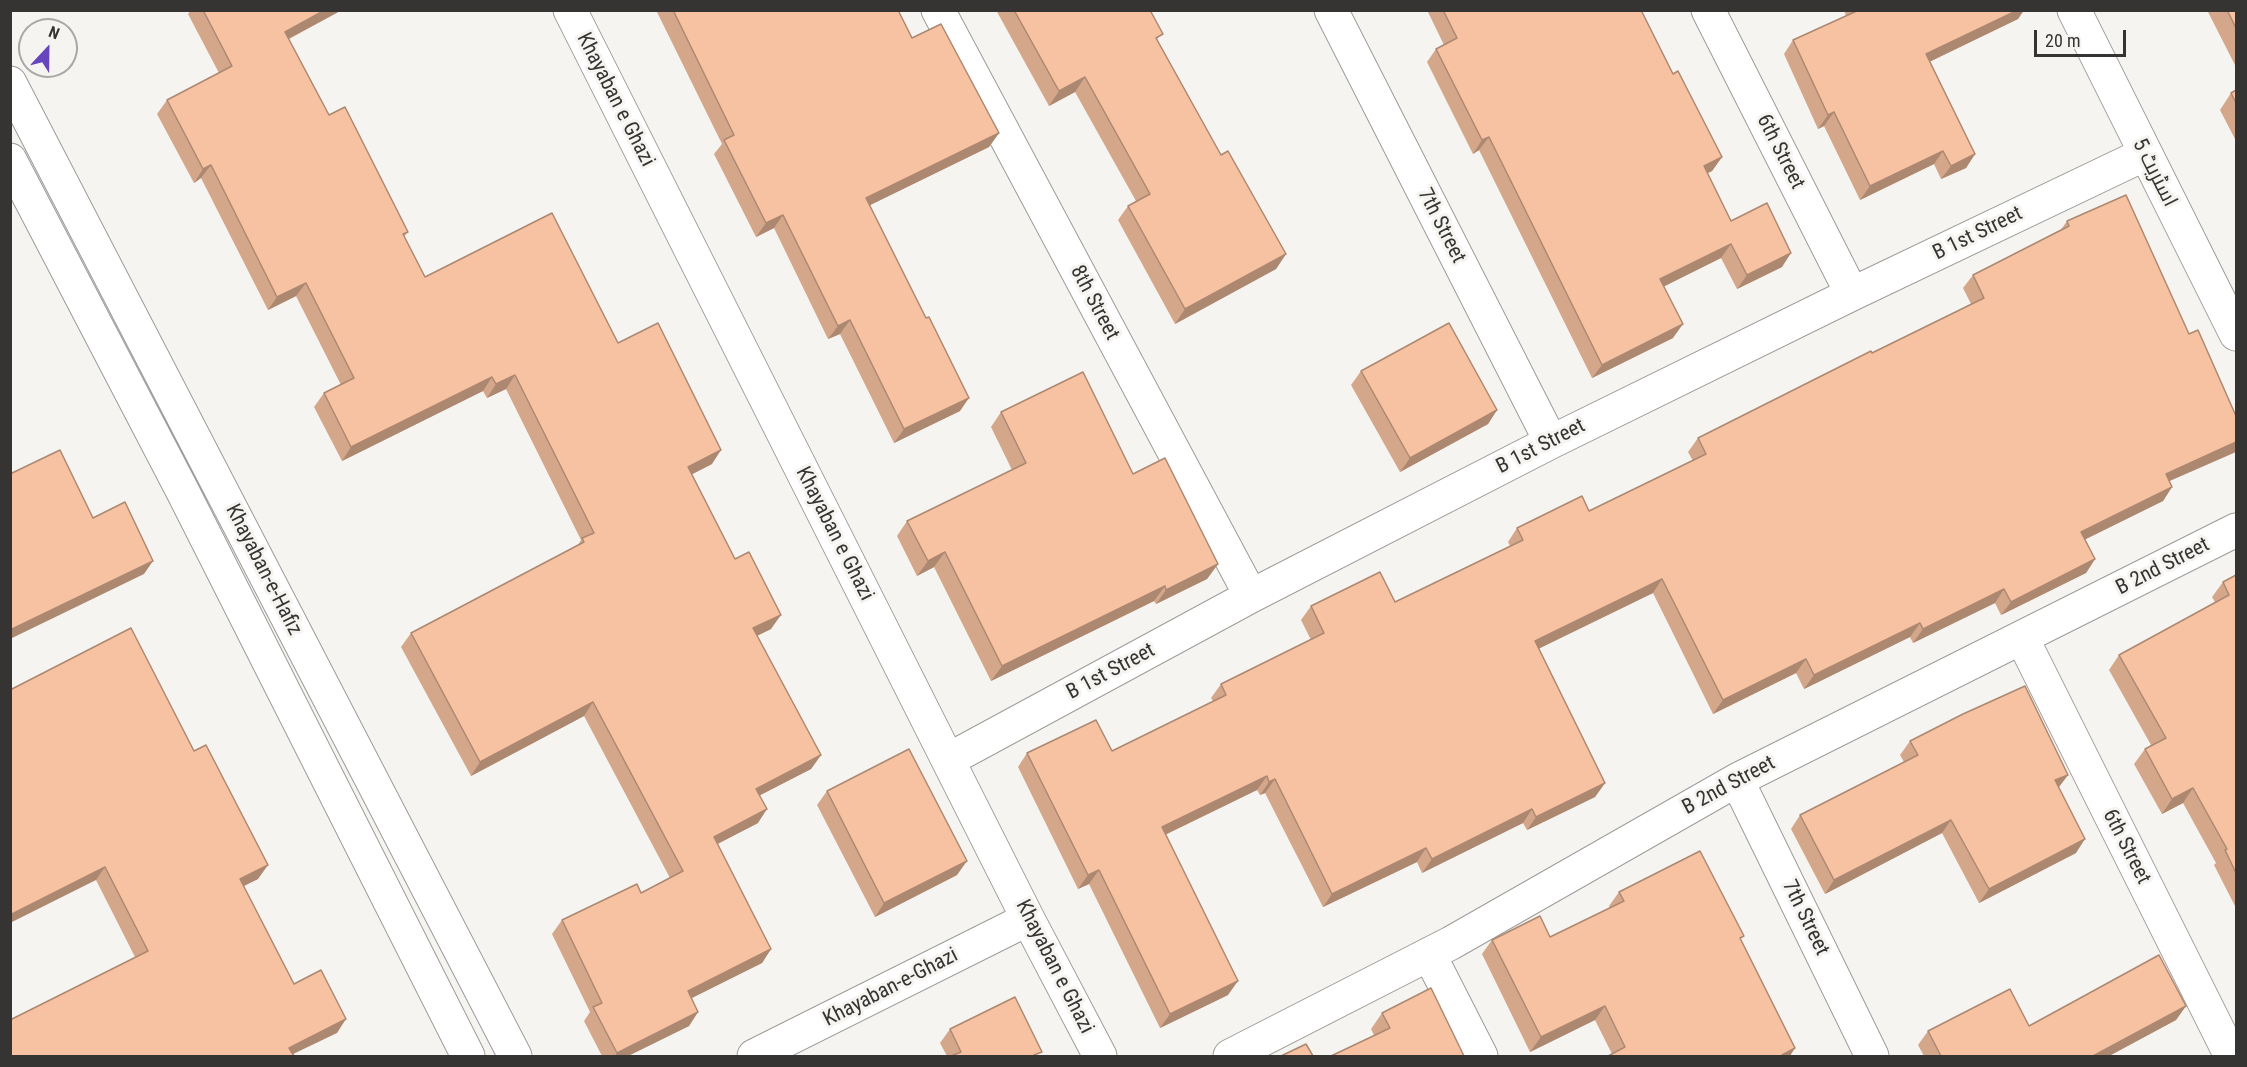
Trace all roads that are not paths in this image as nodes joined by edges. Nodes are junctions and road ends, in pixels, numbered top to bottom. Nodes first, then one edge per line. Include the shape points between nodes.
1 (570, 10) edge
2 (938, 10) edge
3 (1331, 10) edge
4 (1708, 10) edge
5 (2074, 10) edge
6 (10, 83) edge
7 (2145, 154) junction
8 (10, 160) edge
9 (1852, 294) junction
10 (2233, 319) edge
11 (1551, 442) junction
12 (2236, 530) edge
13 (1251, 596) junction
14 (2022, 638) junction
15 (948, 760) junction
16 (1737, 780) junction
17 (1028, 919) junction
18 (1429, 954) junction
19 (468, 1056) edge
20 (515, 1056) edge
21 (754, 1056) edge
22 (1100, 1056) edge
23 (1230, 1056) edge
24 (1481, 1056) edge
25 (1872, 1056) edge
26 (2231, 1056) edge

1 - 15 street, Khayaban e Ghazi
2 - 13 street, 8th Street
3 - 11 street, 7th Street
4 - 9 street, 6th Street
5 - 7 street, اسٹریٹ 5
6 - 20 street, Khayaban-e-Hafiz
7 - 9 street, B 1st Street
7 - 10 street, اسٹریٹ 5
8 - 19 street, Khayaban-e-Hafiz
9 - 11 street, B 1st Street
11 - 13 street, B 1st Street
12 - 14 street, B 2nd Street
13 - 15 street, B 1st Street
14 - 16 street, B 2nd Street
14 - 26 street, 6th Street
15 - 17 street, Khayaban e Ghazi
16 - 18 street, B 2nd Street
16 - 25 street, 7th Street
17 - 21 street, Khayaban-e-Ghazi
17 - 22 street, Khayaban e Ghazi
18 - 23 street, B 2nd Street
18 - 24 street

